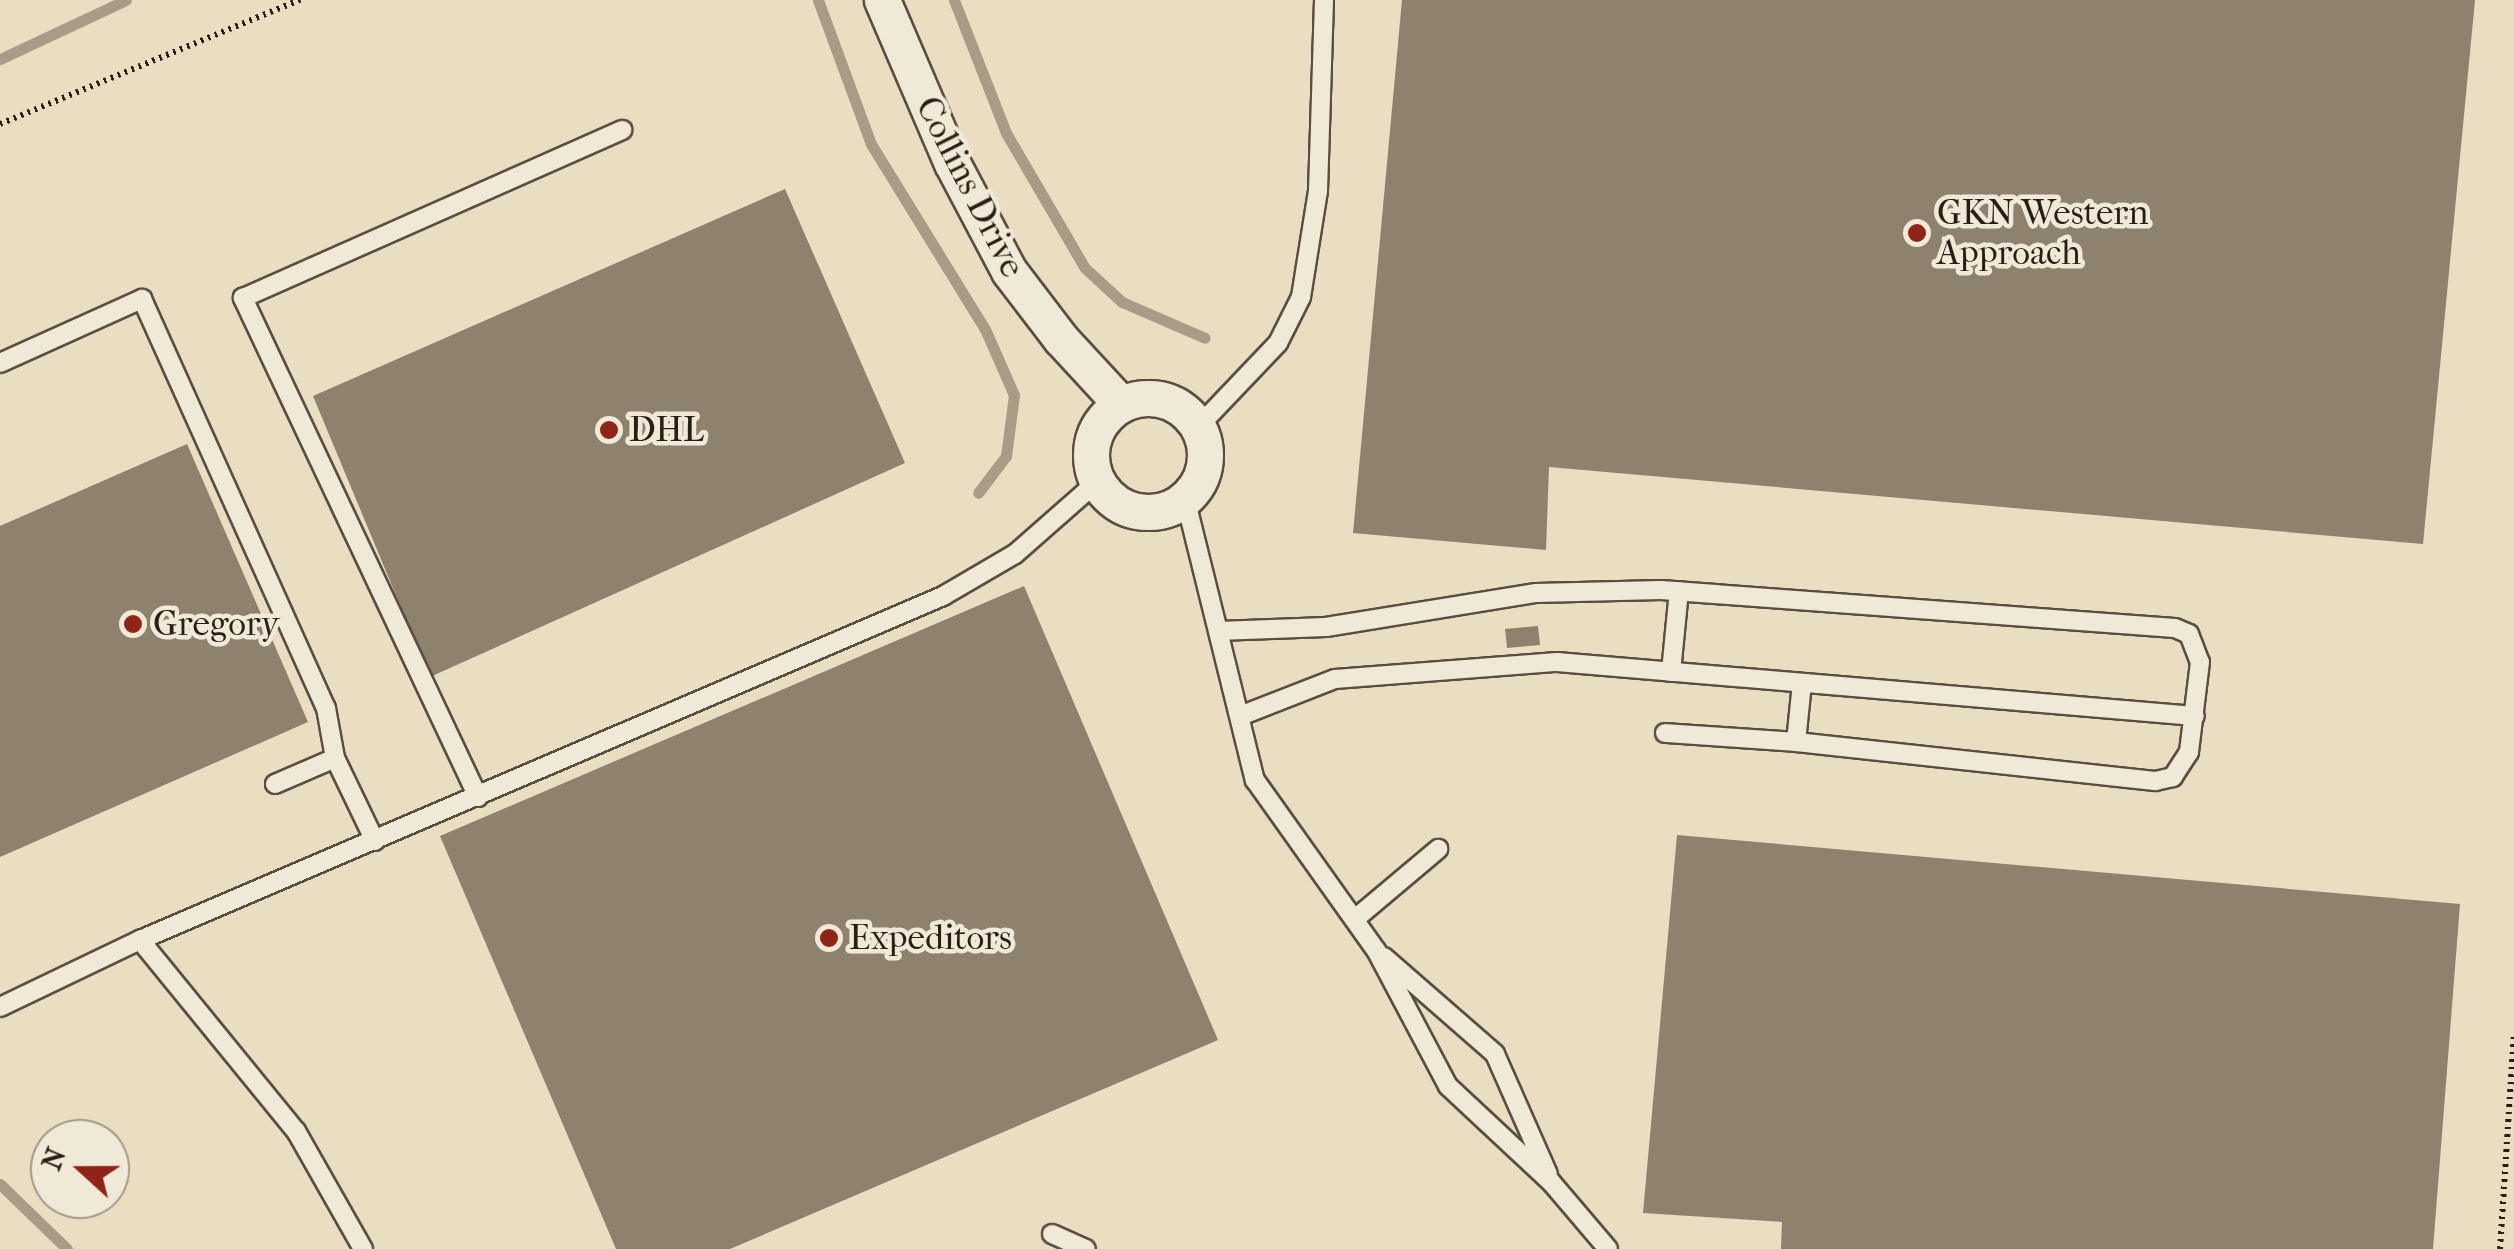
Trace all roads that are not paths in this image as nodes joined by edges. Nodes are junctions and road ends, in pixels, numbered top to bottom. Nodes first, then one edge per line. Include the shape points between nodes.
1 (882, 0) edge
2 (1324, 0) edge
3 (623, 130) dead end
4 (0, 363) edge
5 (1121, 404) junction
6 (1198, 427) junction
7 (1097, 482) junction
8 (1185, 498) junction
9 (1680, 591) junction
10 (1218, 631) junction
11 (1671, 672) junction
12 (1802, 683) junction
13 (1240, 716) junction
14 (2195, 716) junction
15 (1665, 733) dead end
16 (1796, 742) junction
17 (335, 758) junction
18 (274, 784) dead end
19 (478, 796) junction
20 (375, 841) junction
21 (1438, 849) dead end
22 (1355, 919) junction
23 (140, 940) junction
24 (1376, 950) junction
25 (0, 1006) edge
26 (1551, 1182) junction
27 (1052, 1234) dead end
28 (364, 1249) edge
29 (1086, 1249) edge
30 (1608, 1249) edge

1 - 5 street, Collins Drive via 952,163 1009,272
2 - 6 lane via 1318,191 1302,297 1278,344
3 - 19 lane via 244,298
4 - 17 lane via 142,299 326,708
5 - 6 street via 1167,401
5 - 7 street via 1096,431 1091,453
6 - 8 street via 1204,461
7 - 8 street via 1109,497 1140,512
7 - 19 lane via 1015,554 943,596
8 - 10 lane
9 - 10 lane via 1536,593 1326,627
9 - 11 lane
9 - 14 lane via 2174,628 2189,634 2200,662
10 - 13 lane
11 - 12 lane
11 - 13 lane via 1557,662 1335,678
12 - 14 lane
12 - 16 lane
13 - 22 lane via 1256,780
14 - 16 lane via 2182,767 2174,777 2155,781
15 - 16 lane
17 - 18 lane
17 - 20 lane
19 - 20 lane
20 - 23 lane
21 - 22 lane
22 - 24 lane
23 - 25 lane
23 - 28 lane via 296,1131
24 - 26 lane via 1448,1086
24 - 26 lane via 1495,1054
26 - 30 lane
27 - 29 lane

